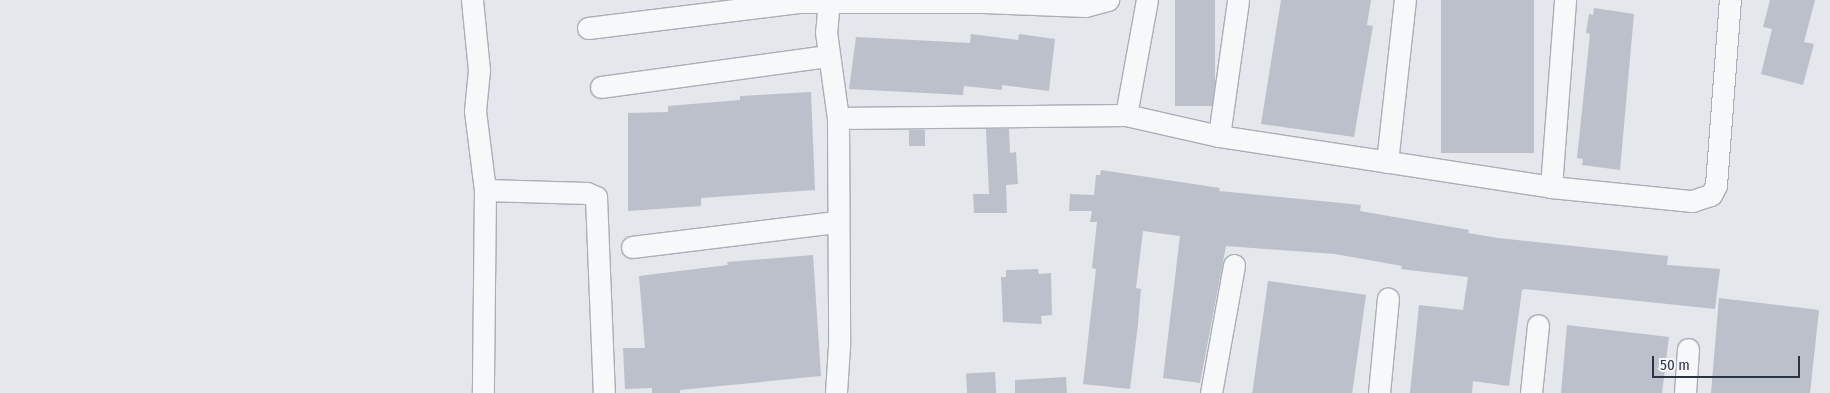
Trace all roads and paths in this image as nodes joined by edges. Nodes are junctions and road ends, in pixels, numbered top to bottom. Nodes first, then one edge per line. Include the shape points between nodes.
1 (472, 0) edge
2 (1108, 0) edge
3 (1147, 0) edge
4 (1238, 0) edge
5 (1406, 0) edge
6 (1565, 0) edge
7 (1730, 0) edge
8 (829, 1) edge
9 (588, 28) dead end
10 (828, 56) junction
11 (601, 87) dead end
12 (1126, 115) junction
13 (838, 118) junction
14 (1219, 136) junction
15 (1386, 162) junction
16 (1551, 187) junction
17 (485, 190) junction
18 (837, 222) junction
19 (632, 247) dead end
20 (1234, 265) dead end
21 (1388, 298) dead end
22 (1538, 325) dead end
23 (1688, 349) dead end
24 (483, 393) edge
25 (604, 393) edge
26 (836, 393) edge
27 (1211, 393) edge
28 (1379, 393) edge
29 (1531, 393) edge
30 (1685, 393) edge

1 - 17 street via 479,70 475,111
2 - 8 street via 1084,6
3 - 12 street
4 - 14 street
5 - 15 street
6 - 16 street
7 - 16 street via 1716,185 1711,195 1692,201
8 - 9 street
8 - 10 street
10 - 11 street
10 - 13 street
12 - 13 street
12 - 14 street
13 - 18 street
14 - 15 street
15 - 16 street
17 - 24 street
17 - 25 street via 587,193 596,197
18 - 19 street
18 - 26 street via 839,346
20 - 27 street
21 - 28 street
22 - 29 street
23 - 30 street

